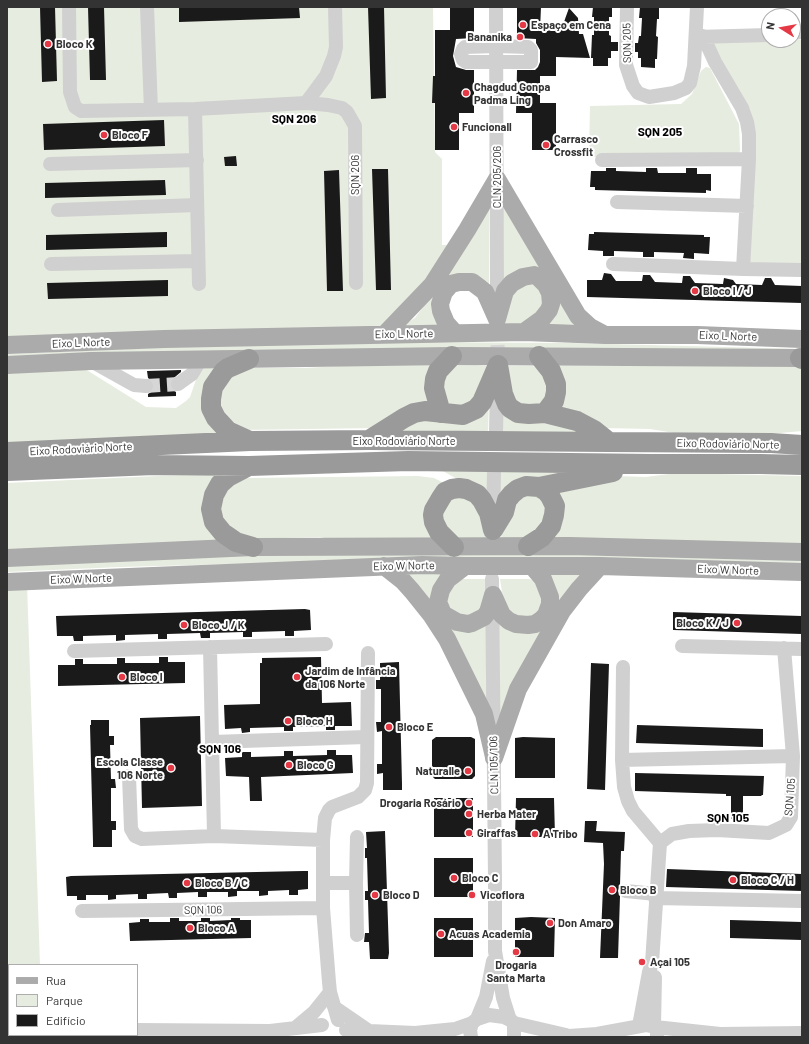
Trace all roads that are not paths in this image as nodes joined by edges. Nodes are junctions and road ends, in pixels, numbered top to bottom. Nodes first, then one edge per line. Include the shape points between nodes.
1 (69, 7) edge
2 (147, 7) edge
3 (335, 7) edge
4 (496, 7) edge
5 (627, 7) edge
6 (697, 7) edge
7 (761, 36) edge
8 (699, 37) junction
9 (496, 46) junction
10 (496, 62) junction
11 (306, 103) junction
12 (195, 109) junction
13 (151, 110) junction
14 (749, 159) junction
15 (197, 160) junction
16 (602, 160) dead end
17 (50, 164) dead end
18 (497, 178) junction
19 (617, 202) dead end
20 (197, 204) junction
21 (747, 206) junction
22 (58, 210) dead end
23 (198, 261) junction
24 (51, 264) dead end
25 (613, 264) dead end
26 (743, 269) junction
27 (802, 270) edge
28 (356, 283) dead end
29 (199, 284) dead end
30 (497, 321) junction
31 (524, 332) junction
32 (455, 333) junction
33 (385, 334) junction
34 (605, 335) junction
35 (7, 346) edge
36 (801, 354) edge
37 (452, 356) junction
38 (539, 356) junction
39 (201, 359) junction
40 (249, 359) junction
41 (90, 361) junction
42 (498, 364) junction
43 (7, 365) edge
44 (178, 384) tunnel mouth
45 (146, 386) tunnel mouth
46 (441, 413) junction
47 (544, 413) junction
48 (496, 432) dead end
49 (802, 439) edge
50 (369, 440) junction
51 (250, 441) junction
52 (609, 442) junction
53 (771, 443) junction
54 (802, 445) edge
55 (7, 452) edge
56 (408, 461) junction
57 (651, 464) junction
58 (802, 465) edge
59 (249, 466) junction
60 (7, 471) edge
61 (494, 472) dead end
62 (539, 487) junction
63 (459, 488) junction
64 (492, 535) junction
65 (528, 546) junction
66 (454, 547) junction
67 (253, 548) junction
68 (802, 552) edge
69 (7, 558) edge
70 (384, 566) junction
71 (465, 566) junction
72 (532, 566) junction
73 (600, 566) junction
74 (802, 572) edge
75 (7, 582) edge
76 (492, 587) junction
77 (326, 644) dead end
78 (682, 646) dead end
79 (210, 647) junction
80 (784, 648) junction
81 (802, 649) edge
82 (74, 651) dead end
83 (368, 653) dead end
84 (623, 667) dead end
85 (366, 737) junction
86 (212, 742) junction
87 (793, 756) junction
88 (494, 757) junction
89 (622, 760) junction
90 (129, 776) dead end
91 (796, 815) edge
92 (214, 836) junction
93 (357, 838) dead end
94 (323, 840) junction
95 (660, 843) junction
96 (323, 883) junction
97 (356, 883) junction
98 (626, 891) dead end
99 (656, 896) junction
100 (802, 901) edge
101 (323, 908) junction
102 (82, 911) dead end
103 (357, 935) dead end
104 (495, 951) junction
105 (652, 963) junction
106 (330, 992) junction
107 (475, 1021) junction
108 (512, 1021) junction
109 (295, 1028) junction
110 (337, 1028) edge
111 (138, 1030) edge
112 (636, 1030) edge
113 (655, 1030) edge
114 (270, 1031) junction
115 (369, 1031) junction
116 (802, 1033) edge
117 (720, 1034) junction
118 (561, 1036) edge
119 (605, 1036) edge
120 (310, 1037) edge
121 (471, 1037) edge
122 (514, 1037) edge
123 (698, 1037) edge

1 - 13 street, SQN 206 via 70,92 75,107 86,112
2 - 13 street
3 - 11 street via 334,56 326,76
4 - 9 street, CLN 205/206
5 - 8 street, SQN 205 via 626,65 638,93 649,97 669,94 688,86 692,79
6 - 8 street, SQN 205
7 - 8 street
8 - 14 street, SQN 205 via 742,108 749,134
9 - 10 street, CLN 205/206
9 - 10 street via 465,47 461,54 466,62
9 - 10 street via 528,47 531,50 531,60 529,63
10 - 18 street, CLN 205/206
11 - 12 street, SQN 206
11 - 28 street, SQN 206 via 342,108 355,126
12 - 13 street, SQN 206
12 - 15 street
14 - 16 street
14 - 21 street, SQN 205
15 - 17 street
15 - 20 street
18 - 30 street, CLN 205/206
18 - 33 main road via 432,285
18 - 34 main road via 578,316 590,327
19 - 21 street
20 - 22 street
20 - 23 street
21 - 26 street, SQN 205
23 - 24 street
23 - 29 street
25 - 26 street
26 - 27 street
30 - 31 main road via 505,291 512,283 534,275 546,285 551,304 542,319
30 - 32 main road via 485,292 472,282 451,284 444,292 440,304 446,323
31 - 32 main road, Eixo L Norte
31 - 34 main road, Eixo L Norte
32 - 33 main road, Eixo L Norte
33 - 35 main road, Eixo L Norte
34 - 36 main road, Eixo L Norte via 697,335
36 - 38 main road, Eixo L Norte
37 - 38 main road, Eixo L Norte
37 - 40 main road, Eixo L Norte
37 - 46 highway via 434,379
38 - 47 highway via 551,371 556,384 554,401
39 - 40 main road, Eixo L Norte
39 - 41 main road, Eixo L Norte
39 - 44 street via 192,374
40 - 51 highway via 224,371 213,387 211,399 216,418 228,431
41 - 43 main road, Eixo L Norte
41 - 45 street via 134,385
42 - 46 highway via 476,409 463,415
42 - 47 highway via 503,394 510,408 518,413
42 - 48 street
46 - 50 highway via 414,413
47 - 52 highway via 577,421
49 - 53 highway
50 - 51 highway, Eixo Rodoviário Norte
50 - 52 highway, Eixo Rodoviário Norte
51 - 55 highway, Eixo Rodoviário Norte
52 - 53 highway, Eixo Rodoviário Norte
53 - 54 highway, Eixo Rodoviário Norte
56 - 57 highway, Eixo Rodoviário Norte
56 - 59 highway, Eixo Rodoviário Norte
56 - 63 highway via 435,472
57 - 58 highway, Eixo Rodoviário Norte
57 - 62 highway
59 - 60 highway, Eixo Rodoviário Norte via 154,465
59 - 67 highway via 220,484 211,509 214,522 223,533 236,542
61 - 64 street
62 - 64 highway via 526,486 512,494
62 - 65 highway via 550,496 555,506 554,515 551,526 542,537
63 - 64 highway via 476,494 482,500 489,513
63 - 66 highway via 445,492 433,515 439,532
65 - 66 main road, Eixo W Norte
65 - 68 main road, Eixo W Norte
66 - 67 main road, Eixo W Norte
67 - 69 main road, Eixo W Norte
70 - 71 main road, Eixo W Norte
70 - 75 main road, Eixo W Norte
70 - 88 main road via 412,591 447,639 484,714
71 - 72 main road, Eixo W Norte
71 - 76 main road via 448,579 441,590 438,602 443,614 457,622 468,624 484,617 488,612
72 - 73 main road, Eixo W Norte
72 - 76 main road via 543,579 550,597 546,615 535,624 516,624 502,615
73 - 74 main road, Eixo W Norte
73 - 88 main road via 562,611 518,689
76 - 88 street, CLN 105/106
77 - 79 street
78 - 80 street
79 - 82 street
79 - 86 street
80 - 81 street
80 - 87 street, SQN 105
83 - 85 street
84 - 89 street
85 - 86 street
85 - 94 street via 365,790 358,797 329,810 325,818
86 - 92 street
87 - 89 street
87 - 91 street, SQN 105
88 - 104 street, CLN 105/106
89 - 95 street via 624,788 628,801 633,811
90 - 92 street via 131,829 134,836 142,839
91 - 95 street, SQN 105 via 786,825 769,833 689,831 672,834
92 - 94 street
93 - 97 street
94 - 96 street
95 - 99 street
96 - 97 street
96 - 101 street
97 - 103 street
98 - 99 street
99 - 100 street
99 - 105 street
101 - 102 street, SQN 106
101 - 106 street
104 - 107 street, CLN 105/106 via 486,997
104 - 108 street, CLN 105/106 via 502,998
105 - 112 street
105 - 113 street via 655,972
106 - 109 street via 314,1012
106 - 110 street
107 - 108 street via 489,1015
107 - 115 street via 455,1029 415,1033
107 - 121 street, CLN 105/106 via 470,1030
108 - 118 street
108 - 122 street, CLN 105/106
109 - 110 street
109 - 114 street
110 - 115 street
110 - 115 street
111 - 114 street
112 - 113 street
112 - 119 street
113 - 117 street
114 - 120 street
116 - 117 street
117 - 123 street
118 - 119 street

